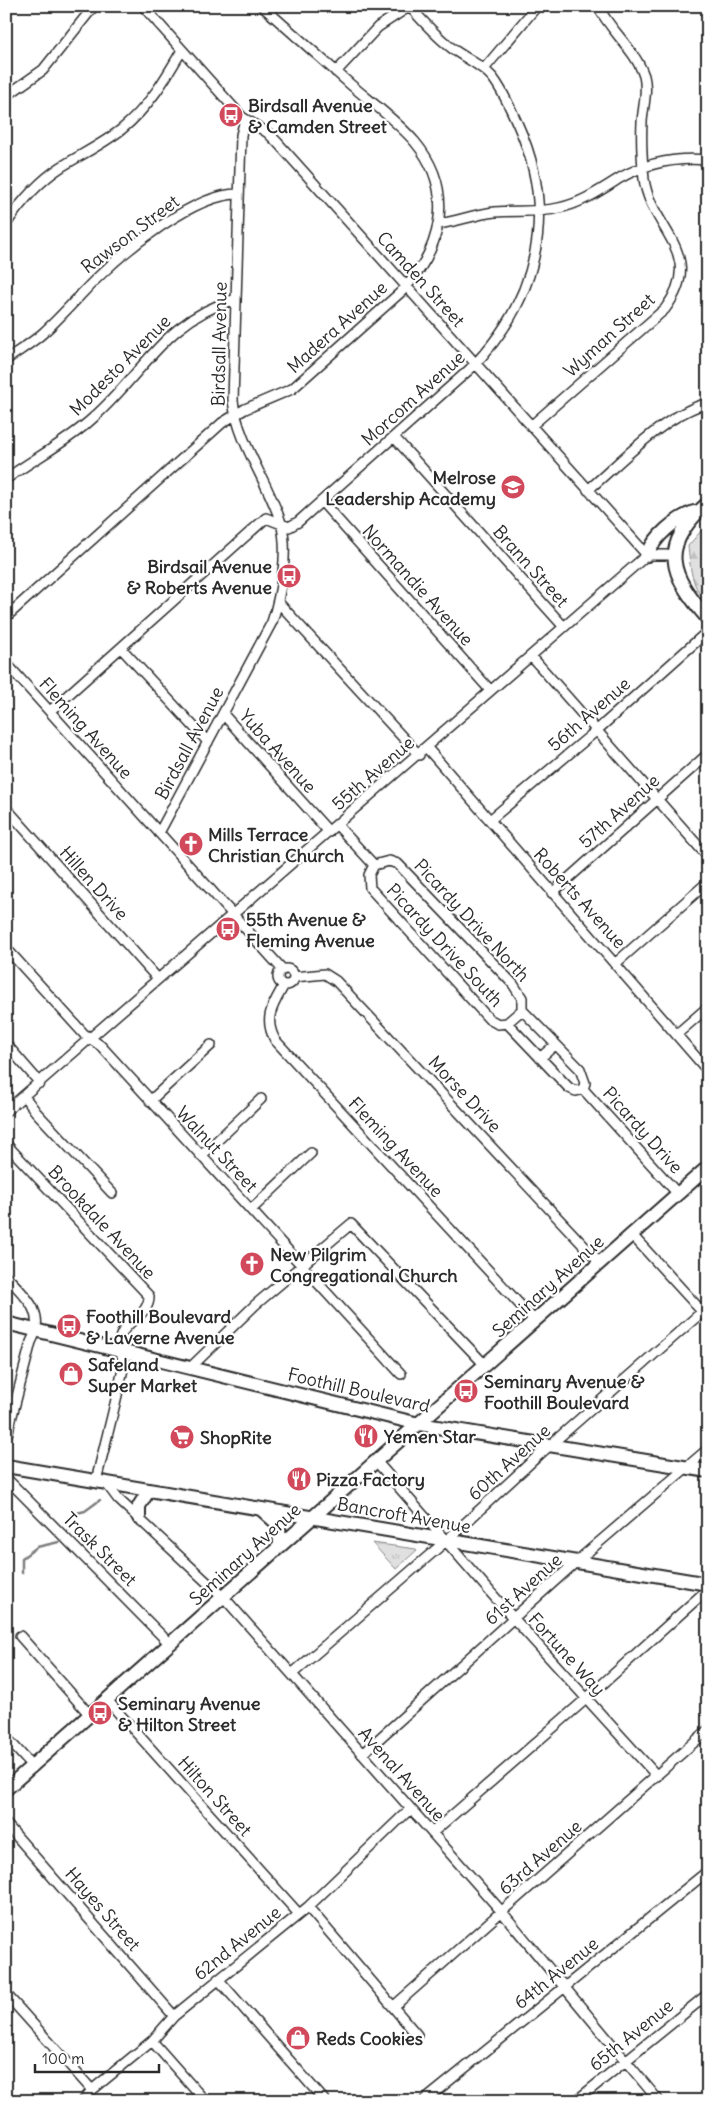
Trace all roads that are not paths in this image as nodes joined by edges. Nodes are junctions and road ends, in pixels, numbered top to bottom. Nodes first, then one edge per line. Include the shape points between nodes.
1 (94, 6) edge
2 (143, 6) edge
3 (262, 6) edge
4 (410, 6) edge
5 (537, 6) edge
6 (598, 6) edge
7 (182, 50) junction
8 (484, 68) junction
9 (336, 72) junction
10 (6, 96) edge
11 (245, 120) junction
12 (708, 160) edge
13 (643, 167) junction
14 (239, 194) junction
15 (539, 211) junction
16 (6, 224) edge
17 (439, 224) junction
18 (406, 287) junction
19 (236, 299) junction
20 (6, 360) edge
21 (475, 364) junction
22 (708, 403) edge
23 (234, 415) junction
24 (531, 426) junction
25 (394, 437) junction
26 (6, 479) edge
27 (588, 490) junction
28 (322, 502) junction
29 (703, 507) edge
30 (281, 524) junction
31 (647, 555) junction
32 (675, 555) junction
33 (278, 602) junction
34 (6, 617) edge
35 (708, 619) edge
36 (564, 627) junction
37 (708, 631) edge
38 (121, 648) junction
39 (530, 656) junction
40 (6, 663) edge
41 (490, 690) junction
42 (50, 711) junction
43 (223, 714) junction
44 (596, 731) junction
45 (208, 742) junction
46 (427, 748) junction
47 (708, 754) edge
48 (419, 755) junction
49 (657, 798) junction
50 (6, 808) edge
51 (490, 820) junction
52 (337, 825) junction
53 (329, 832) junction
54 (159, 833) junction
55 (708, 856) edge
56 (374, 865) junction
57 (708, 882) edge
58 (552, 892) junction
59 (232, 915) junction
60 (6, 948) edge
61 (616, 963) junction
62 (282, 970) junction
63 (294, 976) junction
64 (158, 979) junction
65 (284, 985) junction
66 (708, 1007) edge
67 (522, 1010) junction
68 (507, 1023) junction
69 (677, 1034) junction
70 (91, 1040) junction
71 (6, 1044) edge
72 (211, 1045) dead end
73 (555, 1045) junction
74 (540, 1058) junction
75 (708, 1071) edge
76 (40, 1082) junction
77 (583, 1089) junction
78 (24, 1096) junction
79 (261, 1099) dead end
80 (150, 1101) junction
81 (6, 1111) edge
82 (6, 1144) edge
83 (311, 1153) dead end
84 (201, 1156) junction
85 (708, 1166) edge
86 (112, 1193) dead end
87 (678, 1194) junction
88 (251, 1210) junction
89 (632, 1235) junction
90 (600, 1263) junction
91 (300, 1266) junction
92 (6, 1276) edge
93 (705, 1315) edge
94 (535, 1321) junction
95 (6, 1323) edge
96 (38, 1331) junction
97 (123, 1351) junction
98 (485, 1365) junction
99 (191, 1367) junction
100 (401, 1374) dead end
101 (445, 1400) junction
102 (419, 1424) junction
103 (454, 1430) junction
104 (6, 1439) edge
105 (550, 1445) junction
106 (708, 1449) edge
107 (376, 1461) junction
108 (6, 1466) edge
109 (687, 1468) junction
110 (708, 1471) edge
111 (6, 1478) edge
112 (101, 1482) junction
113 (149, 1490) junction
114 (258, 1508) junction
115 (139, 1518) junction
116 (313, 1518) junction
117 (447, 1540) junction
118 (280, 1546) junction
119 (576, 1562) junction
120 (708, 1584) edge
121 (708, 1589) edge
122 (223, 1597) junction
123 (514, 1619) junction
124 (20, 1636) dead end
125 (170, 1644) junction
126 (292, 1674) junction
127 (586, 1699) junction
128 (107, 1700) junction
129 (90, 1715) junction
130 (708, 1730) edge
131 (6, 1737) edge
132 (362, 1754) junction
133 (32, 1766) junction
134 (657, 1776) junction
135 (6, 1789) edge
136 (410, 1809) junction
137 (6, 1824) edge
138 (432, 1833) junction
139 (708, 1871) edge
140 (308, 1907) junction
141 (502, 1912) junction
142 (299, 1914) junction
143 (218, 1979) junction
144 (565, 1987) junction
145 (6, 1994) edge
146 (708, 1994) edge
147 (394, 2007) junction
148 (174, 2016) junction
149 (417, 2035) dead end
150 (152, 2041) junction
151 (626, 2060) junction
152 (92, 2090) junction
153 (84, 2100) edge
154 (205, 2101) edge
155 (325, 2101) edge
156 (424, 2101) edge
157 (576, 2101) edge
158 (659, 2101) edge

1 - 10 street via 43,70
2 - 7 street
3 - 9 street, Madera Avenue
4 - 8 street, Morcom Avenue via 443,41
4 - 9 street via 378,27
5 - 8 street
6 - 13 street, Wyman Street via 635,59 645,82
7 - 11 street
7 - 16 street via 153,98 140,112 106,142 43,181 22,201
8 - 15 street, Morcom Avenue via 510,108 528,147 535,172
9 - 17 street, Madera Avenue via 401,128 420,149 438,193
11 - 14 street, Birdsall Avenue via 241,135
11 - 18 street, Camden Street via 277,142
12 - 13 street via 687,158
13 - 15 street via 576,203
13 - 24 street, Wyman Street via 658,217 680,259 676,292 666,309
14 - 19 street, Birdsall Avenue
14 - 20 street, Rawson Street via 227,193 207,199 150,235 96,279 43,334
15 - 17 street via 493,212
15 - 21 street, Morcom Avenue via 532,269 524,292 509,323
17 - 18 street, Madera Avenue via 428,257
18 - 21 street, Camden Street
18 - 23 street, Madera Avenue via 292,389
19 - 23 street, Birdsall Avenue
19 - 26 street, Modesto Avenue via 205,311 170,334 92,420
21 - 24 street, Camden Street
21 - 25 street, Morcom Avenue
22 - 27 street via 670,420
23 - 30 street, Birdsall Avenue
23 - 34 street, Madera Avenue
24 - 27 street, Camden Street
25 - 28 street, Morcom Avenue
25 - 36 street, Brann Street
27 - 31 street, Camden Street
28 - 30 street, Morcom Avenue via 289,527
28 - 41 street, Normandie Avenue
29 - 31 street via 677,521 654,542
29 - 32 street via 681,533
30 - 33 street, Birdsall Avenue via 283,560
30 - 38 street, Morcom Avenue via 266,518
31 - 32 street
31 - 36 street, 55th Avenue
32 - 35 street via 675,568 683,589
33 - 43 street, Birdsall Avenue via 272,622
33 - 48 street
36 - 39 street, 55th Avenue
37 - 44 street, 56th Avenue
38 - 42 street, Morcom Avenue
38 - 45 street
39 - 41 street, 55th Avenue
39 - 44 street
40 - 42 street, Fleming Avenue
41 - 46 street, 55th Avenue
42 - 54 street, Fleming Avenue
43 - 45 street, Birdsall Avenue
43 - 53 street, Yuba Avenue
44 - 49 street
44 - 51 street, 56th Avenue
45 - 54 street, Birdsall Avenue
46 - 48 street, 55th Avenue
46 - 51 street, Roberts Avenue
47 - 49 street, 57th Avenue
48 - 52 street, 55th Avenue
49 - 55 street
49 - 58 street, 57th Avenue
50 - 64 street, Hillen Drive
51 - 58 street, Roberts Avenue
52 - 53 street, 55th Avenue
52 - 56 street
53 - 59 street, 55th Avenue
54 - 59 street, Fleming Avenue
56 - 67 street, Picardy Drive North via 389,861 398,864 513,984 522,998
56 - 68 street, Picardy Drive South via 369,874 370,888 489,1019 498,1024
57 - 61 street
58 - 61 street, Roberts Avenue
59 - 62 street, Fleming Avenue
59 - 64 street, 55th Avenue
60 - 70 street, Walnut Street
61 - 69 street, Roberts Avenue
62 - 63 street via 291,971
62 - 65 street via 279,979
63 - 65 street via 292,983
63 - 90 street, Morse Drive via 325,974 336,981
64 - 70 street, 55th Avenue
65 - 94 street, Fleming Avenue via 269,1011 268,1020 275,1040
66 - 69 street
67 - 68 street
67 - 73 street, Picardy Drive North
68 - 74 street, Picardy Drive South
69 - 75 street, Roberts Avenue
70 - 76 street, 55th Avenue
70 - 80 street, Walnut Street via 101,1046
71 - 76 street
72 - 80 street
73 - 74 street
73 - 77 street, Picardy Drive North via 580,1070 585,1083
74 - 77 street, Picardy Drive South via 569,1088
76 - 78 street, 55th Avenue
77 - 87 street, Picardy Drive
78 - 81 street, 55th Avenue
78 - 86 street
79 - 84 street
80 - 84 street, Walnut Street
82 - 97 street, Brookdale Avenue via 149,1296 146,1309 124,1328 120,1341
83 - 88 street
84 - 88 street, Walnut Street
85 - 87 street, Seminary Avenue
87 - 89 street, Seminary Avenue
88 - 91 street, Walnut Street
89 - 90 street, Seminary Avenue
89 - 93 street
90 - 94 street, Seminary Avenue
91 - 98 street via 351,1224
91 - 99 street
91 - 100 street, Walnut Street
92 - 96 street via 31,1303
93 - 105 street, 60th Avenue
94 - 98 street, Seminary Avenue
95 - 96 street, Foothill Boulevard
96 - 97 street, Foothill Boulevard
96 - 104 street via 31,1342
97 - 99 street, Foothill Boulevard
97 - 112 street
98 - 101 street, Seminary Avenue
99 - 102 street, Foothill Boulevard
101 - 102 street, Seminary Avenue
101 - 103 street via 444,1414
102 - 103 street, Foothill Boulevard
102 - 107 street, Seminary Avenue
103 - 105 street, Foothill Boulevard
105 - 109 street, Foothill Boulevard
105 - 117 street, 60th Avenue
106 - 109 street, 61st Avenue
107 - 116 street, Seminary Avenue
107 - 117 street, Fortune Way
108 - 112 street, Bancroft Avenue
109 - 110 street, Foothill Boulevard
109 - 119 street, 61st Avenue
111 - 125 street, Trask Street
112 - 113 street, Bancroft Avenue
112 - 115 street, Avenal Avenue
113 - 114 street, Bancroft Avenue
113 - 115 street via 139,1506
114 - 116 street, Bancroft Avenue
114 - 118 street via 279,1525
115 - 122 street, Avenal Avenue
116 - 117 street, Bancroft Avenue
116 - 118 street, Seminary Avenue
117 - 119 street, Bancroft Avenue
117 - 123 street, Fortune Way
117 - 126 street, 60th Avenue
118 - 122 street, Seminary Avenue
119 - 120 street, Bancroft Avenue
119 - 123 street, 61st Avenue
121 - 127 street
122 - 125 street, Seminary Avenue
122 - 126 street, Avenal Avenue
123 - 127 street, Fortune Way
123 - 132 street, 61st Avenue
124 - 129 street
125 - 128 street, Seminary Avenue
126 - 132 street, Avenal Avenue
127 - 134 street, Fortune Way
127 - 138 street
128 - 129 street, Seminary Avenue
128 - 142 street, Hilton Street
129 - 133 street, Seminary Avenue
130 - 134 street, 63rd Avenue
131 - 133 street
132 - 136 street, Avenal Avenue
133 - 135 street, Seminary Avenue
134 - 141 street, 63rd Avenue
136 - 138 street, Avenal Avenue
136 - 140 street, 62nd Avenue
137 - 148 street, Hayes Street
138 - 141 street, Avenal Avenue
139 - 144 street, 64th Avenue
140 - 142 street, 62nd Avenue
140 - 147 street
141 - 144 street, Avenal Avenue
141 - 147 street, 63rd Avenue
142 - 143 street, 62nd Avenue
143 - 148 street, 62nd Avenue
143 - 155 street
144 - 151 street, Avenal Avenue
144 - 156 street, 64th Avenue
145 - 152 street
146 - 151 street, 65th Avenue
147 - 149 street
148 - 150 street, 62nd Avenue
150 - 152 street, 62nd Avenue
150 - 154 street
151 - 157 street, 65th Avenue
151 - 158 street, Avenal Avenue
152 - 153 street, 62nd Avenue

